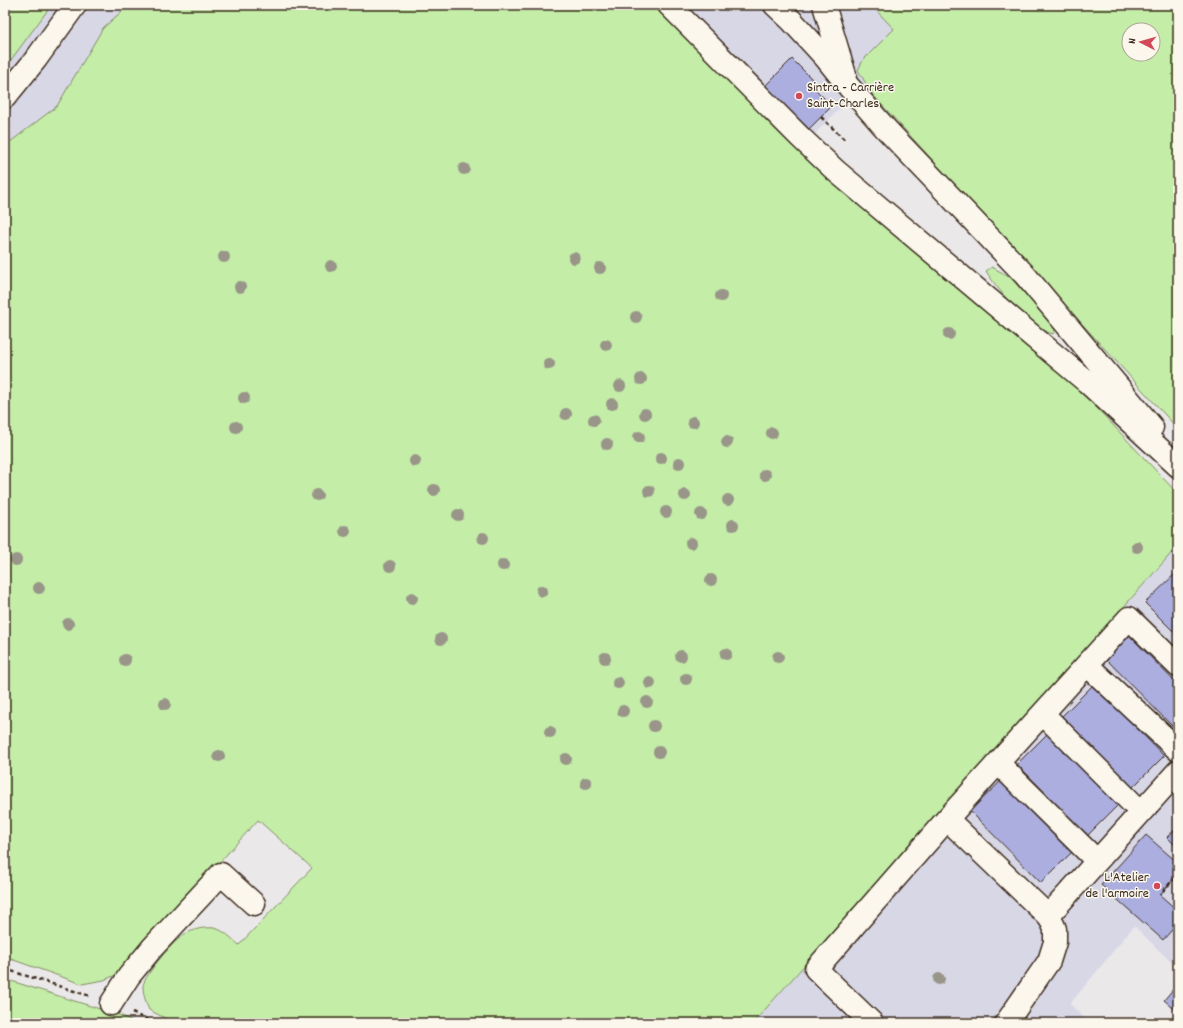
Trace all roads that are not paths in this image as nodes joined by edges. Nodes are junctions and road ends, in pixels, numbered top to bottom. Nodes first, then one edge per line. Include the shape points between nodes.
1 (75, 5) edge
2 (669, 5) edge
3 (774, 5) edge
4 (824, 5) edge
5 (849, 87) junction
6 (5, 98) edge
7 (1178, 458) edge
8 (1178, 466) edge
9 (1087, 665) junction
10 (1178, 666) edge
11 (1042, 714) junction
12 (1178, 750) edge
13 (998, 763) junction
14 (1177, 774) edge
15 (1141, 812) junction
16 (947, 819) junction
17 (1097, 861) junction
18 (254, 904) dead end
19 (1048, 916) junction
20 (111, 1004) road end
21 (872, 1023) edge
22 (1006, 1023) edge

1 - 6 lane
2 - 8 lane via 836,171 1087,382
3 - 5 lane via 825,57
4 - 5 lane
5 - 7 lane via 1025,275
9 - 10 lane via 1129,618
9 - 11 lane
9 - 12 lane
11 - 13 lane
11 - 15 lane
13 - 16 lane
13 - 17 lane
14 - 15 lane
15 - 17 lane
16 - 19 lane
16 - 21 lane via 816,969
17 - 19 lane
18 - 20 lane via 221,874 144,958
19 - 22 lane via 1055,929 1055,942 1049,961

